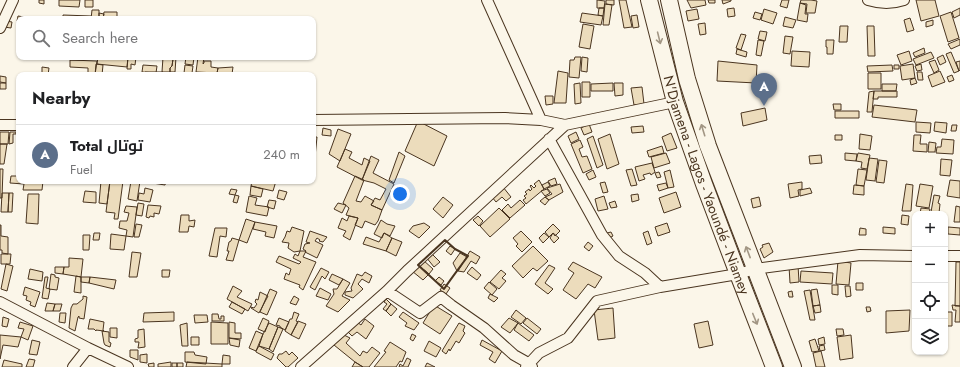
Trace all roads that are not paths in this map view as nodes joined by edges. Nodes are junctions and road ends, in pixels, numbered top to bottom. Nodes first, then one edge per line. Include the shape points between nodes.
1 (13, 0) edge
2 (487, 0) edge
3 (649, 0) edge
4 (669, 0) edge
5 (868, 0) edge
6 (904, 0) edge
7 (0, 28) edge
8 (675, 102) junction
9 (316, 120) edge
10 (541, 120) junction
11 (16, 124) edge
12 (0, 125) edge
13 (565, 125) junction
14 (549, 139) junction
15 (912, 256) edge
16 (948, 256) edge
17 (960, 256) edge
18 (755, 269) junction
19 (738, 274) junction
20 (660, 287) junction
21 (387, 291) junction
22 (0, 302) edge
23 (88, 348) junction
24 (529, 366) edge
25 (73, 367) edge
26 (128, 367) edge
27 (301, 367) edge
28 (774, 367) edge
29 (792, 367) edge

1 - 7 street
2 - 10 street
3 -> 8 highway, N'Djamena - Lagos - Yaoundé - Niamey
18 -> 4 highway, N'Djamena - Lagos - Yaoundé - Niamey via 708,146 687,79
5 - 6 street via 881,3
8 - 13 street
8 - 19 highway, N'Djamena - Lagos - Yaoundé - Niamey
9 - 10 street
10 - 13 street
11 - 12 street
13 - 14 street
14 - 20 street via 602,235 619,256 645,273
14 - 21 street
15 - 18 street via 860,255
16 - 17 street
18 - 19 street
18 - 29 highway, N'Djamena - Lagos - Yaoundé - Niamey
19 - 20 street
19 -> 28 highway, N'Djamena - Lagos - Yaoundé - Niamey
20 - 24 street via 597,301 568,338 539,353
21 - 24 street via 420,313 441,297 484,328
21 - 27 street
22 - 23 street
23 - 25 street
23 - 26 street

